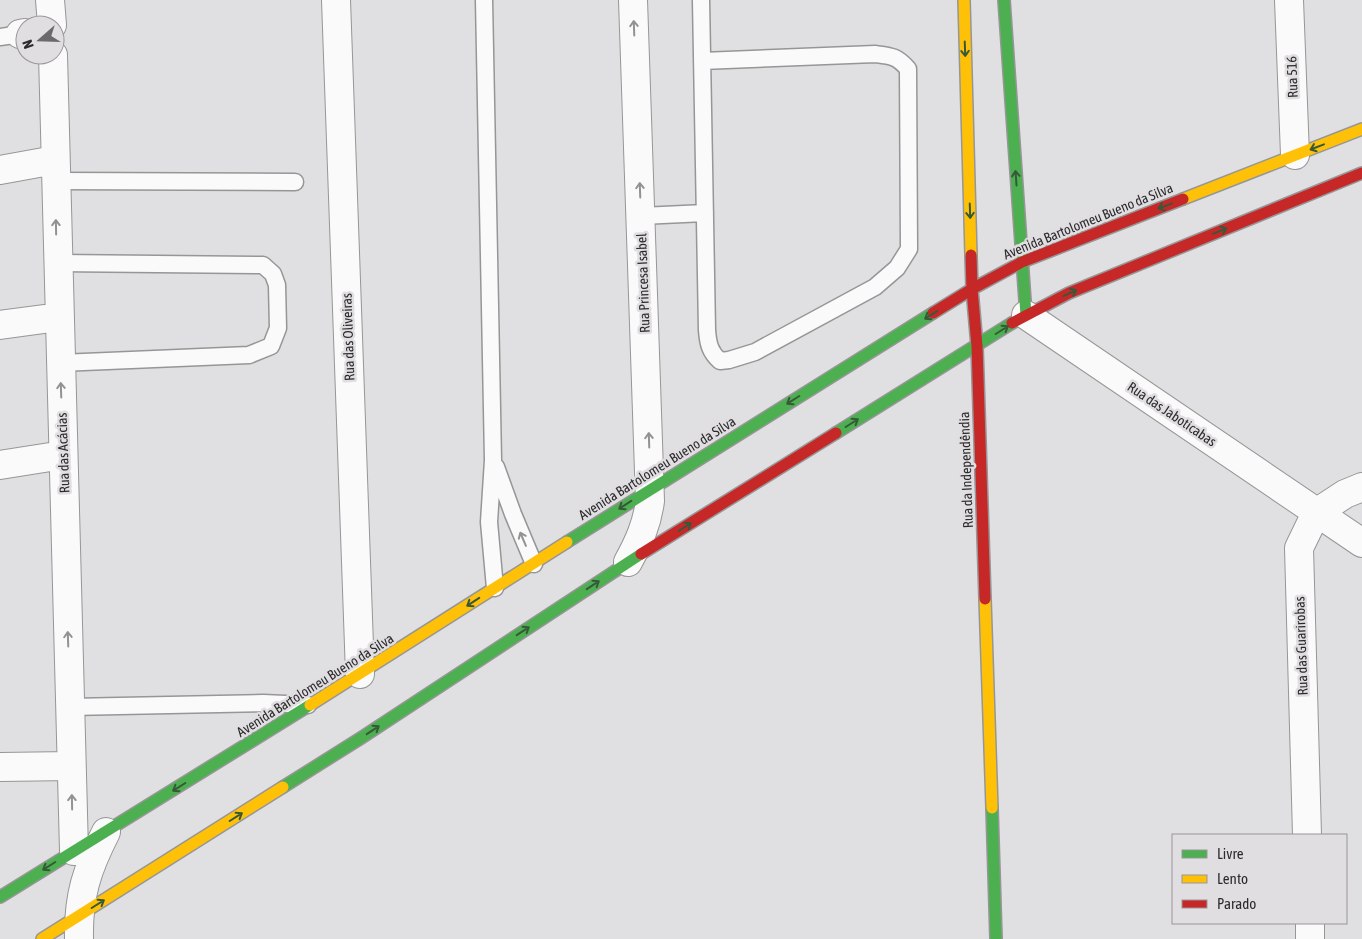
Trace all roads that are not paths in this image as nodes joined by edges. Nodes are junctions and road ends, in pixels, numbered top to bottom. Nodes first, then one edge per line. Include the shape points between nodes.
1 (50, 0) edge
2 (336, 0) edge
3 (484, 0) edge
4 (633, 0) edge
5 (701, 0) edge
6 (964, 0) edge
7 (1004, 0) edge
8 (1289, 0) edge
9 (51, 15) edge
10 (702, 61) junction
11 (53, 65) edge
12 (1362, 129) edge
13 (1295, 155) junction
14 (0, 170) edge
15 (55, 171) junction
16 (1362, 174) edge
17 (295, 182) dead end
18 (705, 213) junction
19 (641, 216) junction
20 (1022, 262) junction
21 (57, 263) junction
22 (972, 289) junction
23 (1026, 315) junction
24 (59, 317) junction
25 (0, 326) edge
26 (977, 346) junction
27 (60, 363) junction
28 (63, 455) junction
29 (493, 460) junction
30 (0, 465) edge
31 (1362, 487) edge
32 (650, 488) junction
33 (1316, 513) junction
34 (1362, 543) edge
35 (628, 562) junction
36 (534, 564) junction
37 (495, 588) junction
38 (360, 674) junction
39 (311, 705) junction
40 (70, 707) junction
41 (71, 766) junction
42 (0, 767) edge
43 (106, 832) junction
44 (1307, 834) edge
45 (74, 851) junction
46 (0, 897) edge
47 (1310, 924) edge
48 (78, 928) edge
49 (42, 939) edge
50 (996, 939) edge
51 (1310, 939) edge

1 - 9 street
2 - 38 street, Rua das Oliveiras
3 - 29 lane
19 -> 4 street, Rua Princesa Isabel
5 - 10 lane
6 -> 22 street, Rua da Independêndia
20 -> 7 street
8 - 13 street, Rua 516
10 - 18 lane
10 - 18 lane via 875,54 892,56 902,62 908,68 909,248 896,268 875,287 755,352 720,361 708,343
11 - 15 street, Rua das Acácias
12 -> 13 street, Avenida Bartolomeu Bueno da Silva
13 -> 20 street, Avenida Bartolomeu Bueno da Silva
14 - 15 street
15 - 17 lane
21 -> 15 street, Rua das Acácias
23 -> 16 street via 1069,293
18 - 19 lane
32 -> 19 street, Rua Princesa Isabel
20 - 22 street, Avenida Bartolomeu Bueno da Silva
20 - 23 street
21 - 24 street, Rua das Acácias
21 - 27 lane via 263,265 273,274 277,285 278,328 271,346 249,354
22 - 26 street, Rua da Independêndia
22 -> 32 street, Avenida Bartolomeu Bueno da Silva
26 -> 23 street
23 - 33 street, Rua das Jaboticabas
24 - 25 street
24 - 27 street, Rua das Acácias
35 -> 26 street
26 - 50 street, Rua da Independêndia
28 -> 27 street, Rua das Acácias
28 - 30 street
40 -> 28 street, Rua das Acácias
36 -> 29 lane
29 - 37 lane via 489,522
31 - 33 street
32 - 35 street, Rua Princesa Isabel via 648,519
32 -> 36 street, Avenida Bartolomeu Bueno da Silva
33 - 34 street, Rua das Jaboticabas
33 - 44 street, Rua das Guarirobas via 1299,548
48 -> 35 street
36 - 37 street, Avenida Bartolomeu Bueno da Silva
37 -> 38 street, Avenida Bartolomeu Bueno da Silva
38 - 39 street, Avenida Bartolomeu Bueno da Silva
39 - 40 lane
39 -> 43 street, Avenida Bartolomeu Bueno da Silva
40 - 41 street, Rua das Acácias
41 - 42 street
45 -> 41 street, Rua das Acácias
43 - 45 street, Avenida Bartolomeu Bueno da Silva
43 - 48 street via 91,860 81,894
45 -> 46 street, Avenida Bartolomeu Bueno da Silva
47 - 51 street
48 - 49 street

